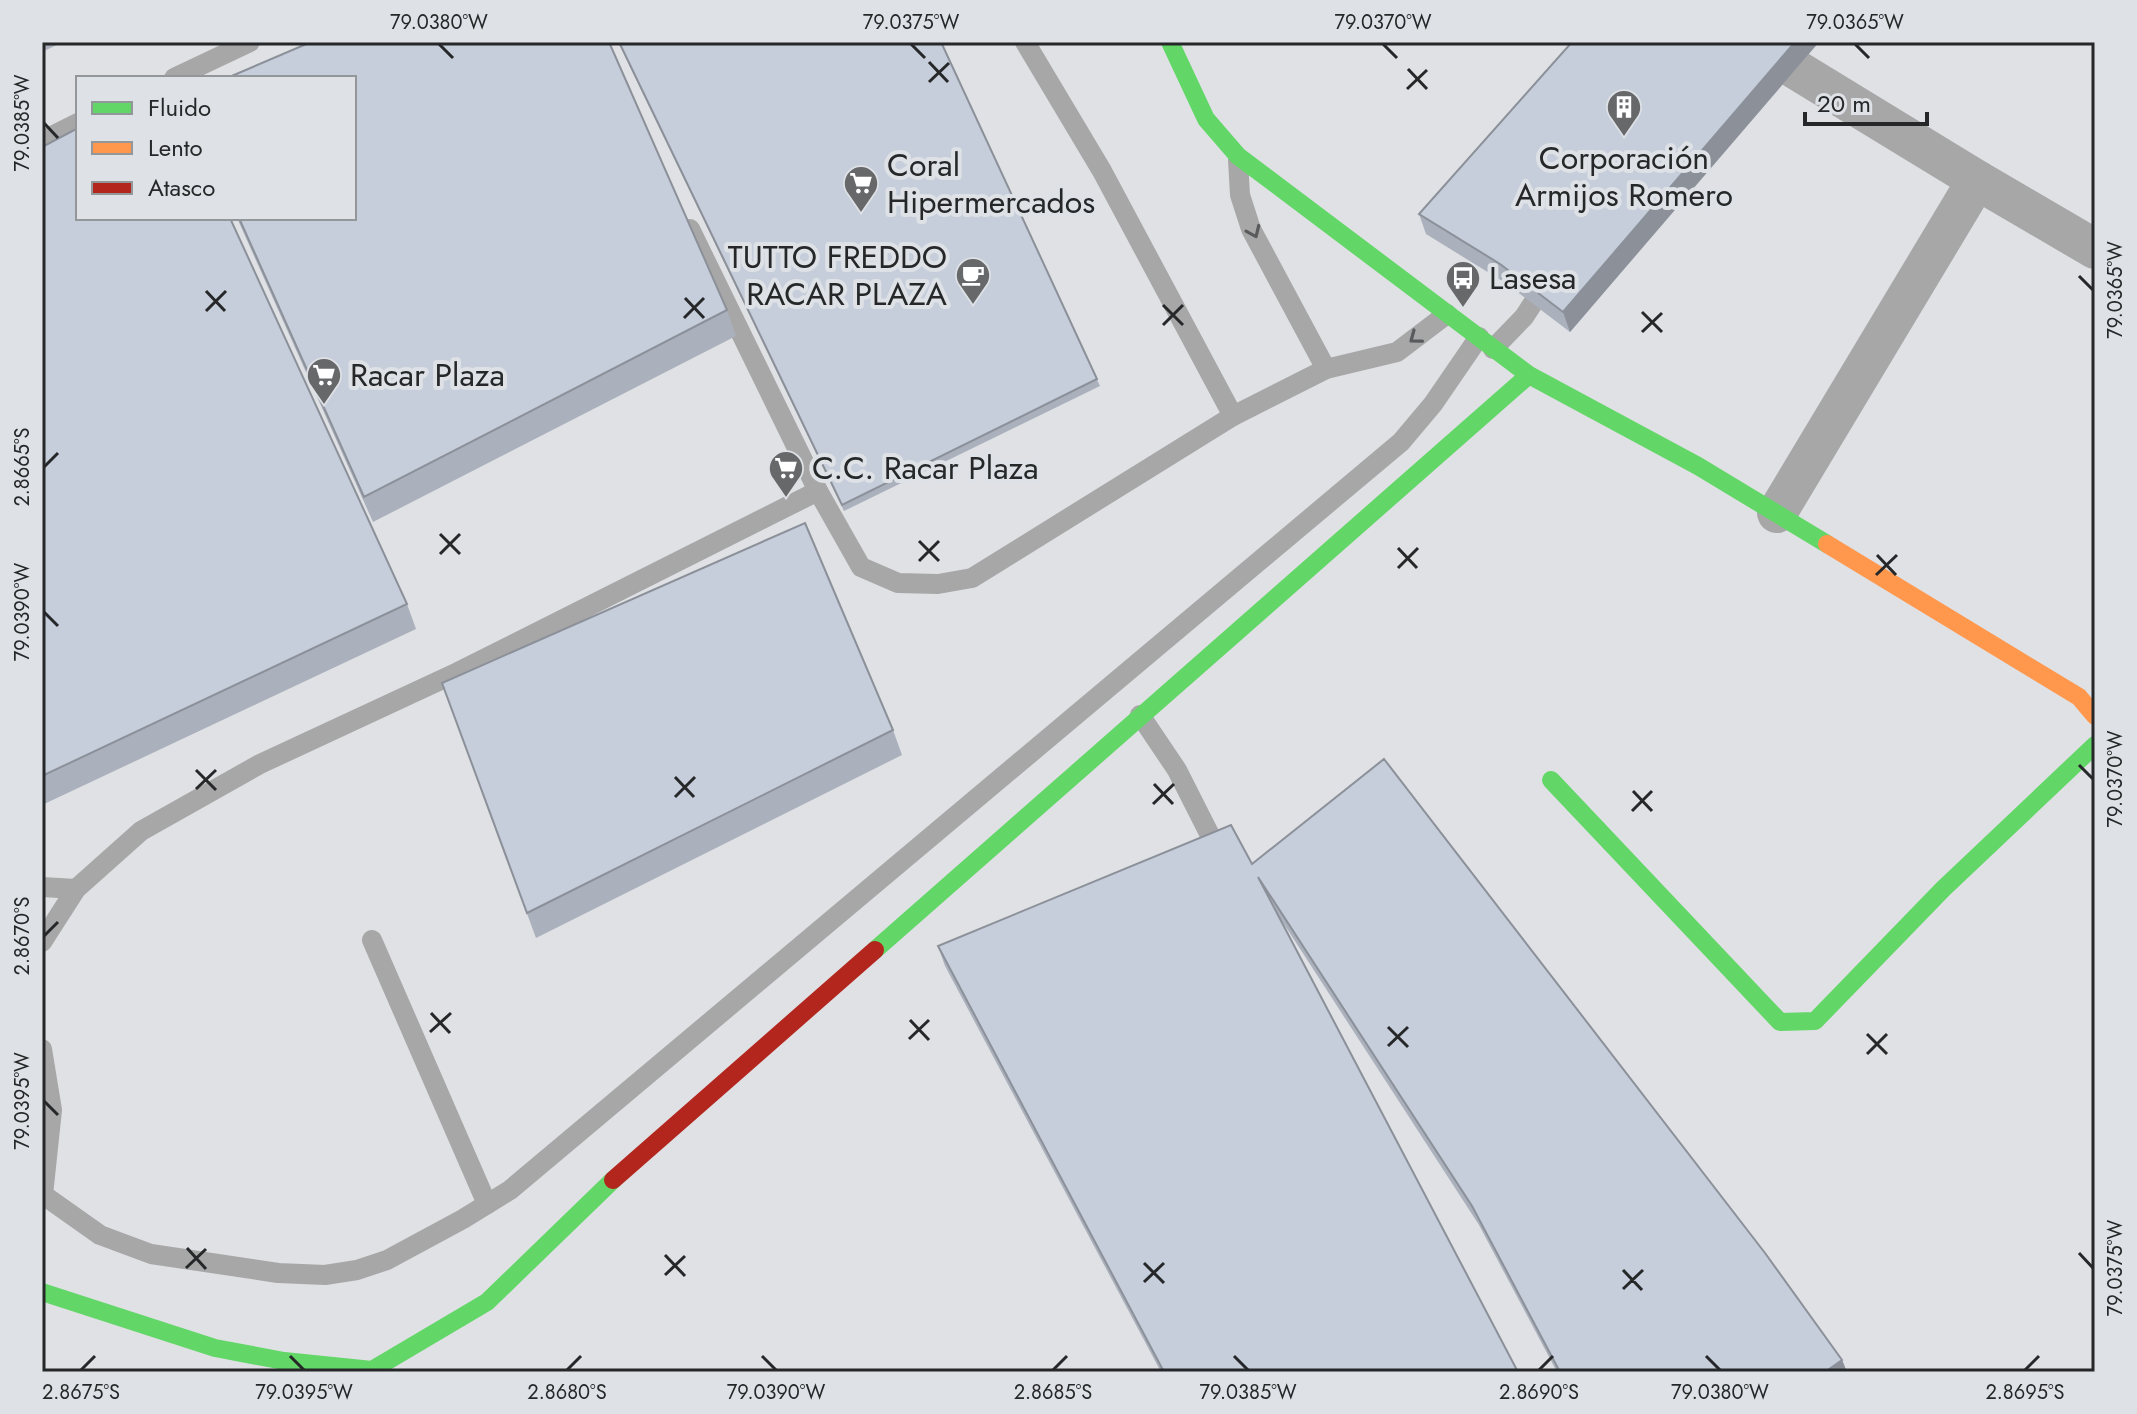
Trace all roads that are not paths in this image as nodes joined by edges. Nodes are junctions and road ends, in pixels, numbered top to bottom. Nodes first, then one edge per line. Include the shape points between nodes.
1 (250, 42) edge
2 (1025, 42) edge
3 (1181, 48) edge
4 (1787, 64) edge
5 (178, 76) edge
6 (76, 124) edge
7 (42, 141) edge
8 (1238, 156) junction
9 (1977, 180) junction
10 (681, 210) edge
11 (2095, 249) edge
12 (1560, 263) edge
13 (1447, 314) junction
14 (1486, 343) junction
15 (1326, 369) junction
16 (1529, 375) junction
17 (1233, 416) junction
18 (818, 491) junction
19 (1777, 513) junction
20 (2090, 695) edge
21 (1140, 715) junction
22 (2095, 745) edge
23 (1551, 780) dead end
24 (1227, 868) edge
25 (42, 887) edge
26 (76, 889) junction
27 (372, 940) dead end
28 (42, 942) edge
29 (42, 1049) edge
30 (43, 1194) edge
31 (487, 1204) junction
32 (42, 1292) edge

1 - 5 lane
2 - 17 lane via 1102,171
3 - 8 street via 1206,119
4 - 9 street
6 - 7 lane
8 - 13 street
8 -> 15 lane via 1240,195 1251,229
9 - 11 street
9 - 19 street
10 - 18 lane
12 - 14 lane via 1524,317
13 - 14 street
13 -> 15 lane via 1397,352
14 - 16 street
14 - 31 lane via 1401,442
15 - 17 lane
16 - 19 street
16 - 21 street
17 - 18 lane via 972,578 898,583 861,567
18 - 26 lane via 458,672 260,764 141,831
19 - 20 street
21 - 24 lane via 1177,770
21 - 32 street via 597,1194 487,1302 372,1370 215,1348
22 - 23 street via 1943,889 1815,1021 1780,1022
25 - 26 lane
26 - 28 lane
27 - 31 lane
29 - 30 lane via 52,1110
30 - 31 lane via 100,1235 151,1254 302,1275 357,1270 387,1260

